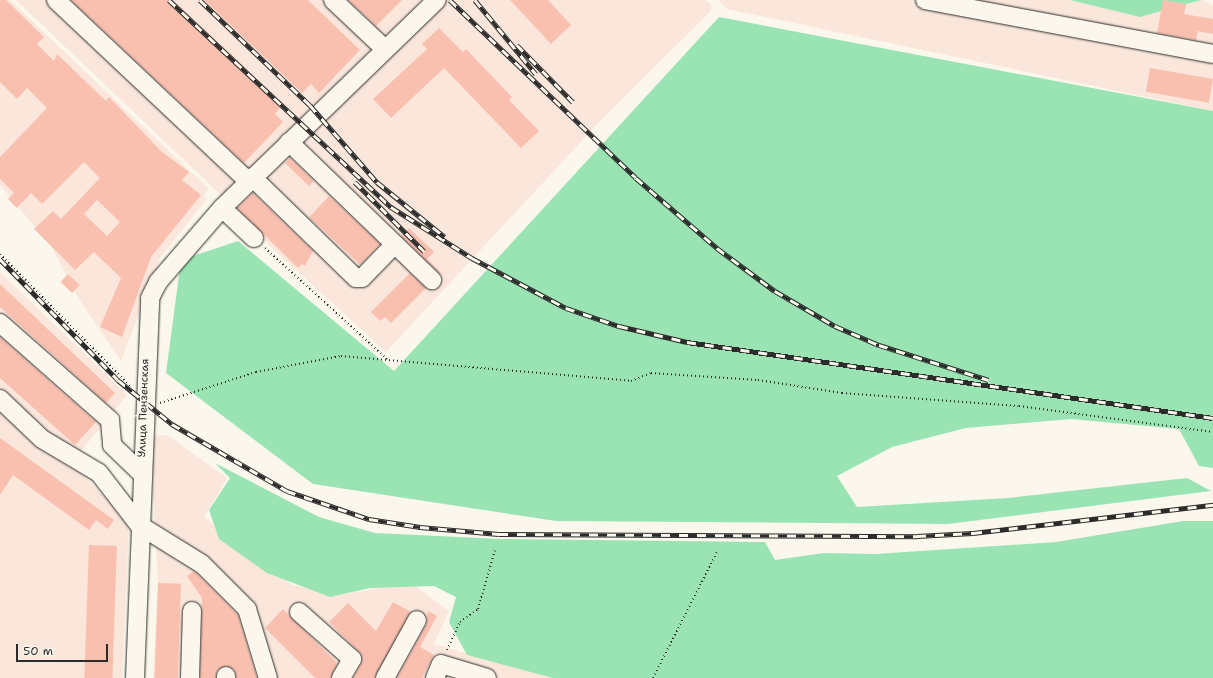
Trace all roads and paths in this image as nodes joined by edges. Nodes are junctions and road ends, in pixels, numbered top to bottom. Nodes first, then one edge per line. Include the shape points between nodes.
1 (56, 0) edge
2 (333, 0) edge
3 (436, 0) edge
4 (924, 0) edge
5 (385, 49) junction
6 (1213, 54) edge
7 (289, 142) junction
8 (250, 179) junction
9 (222, 208) junction
10 (254, 238) joint
11 (394, 245) junction
12 (0, 254) edge
13 (432, 280) dead end
14 (0, 323) edge
15 (388, 360) junction
16 (0, 399) edge
17 (144, 400) junction
18 (1213, 432) edge
19 (141, 473) junction
20 (139, 526) junction
21 (495, 550) dead end
22 (718, 550) dead end
23 (192, 611) dead end
24 (299, 612) dead end
25 (417, 620) dead end
26 (438, 671) edge
27 (272, 676) edge
28 (482, 677) edge
29 (135, 678) edge
30 (190, 678) edge
31 (341, 678) edge
32 (386, 678) edge
33 (653, 678) edge

1 - 8 street
2 - 5 street
3 - 5 street, Улица Пензенская
4 - 6 street
5 - 7 street, Улица Пензенская
7 - 8 street, Улица Пензенская
7 - 11 street
8 - 9 street, Улица Пензенская
8 - 11 street via 356,278 362,278
9 - 10 street
9 - 17 street, Улица Пензенская via 158,282 150,298
10 - 15 path
11 - 13 street
12 - 17 path
14 - 19 street via 110,420 112,445
15 - 17 path via 341,356 256,372 161,403
15 - 18 path via 630,381 651,373 758,380 902,399 1019,406
16 - 20 street via 42,439 99,473
17 - 19 street, Улица Пензенская
19 - 20 street, Улица Пензенская
20 - 27 street via 202,564 247,609
20 - 29 street, Улица Пензенская
21 - 26 path via 478,609 460,622
22 - 33 path
23 - 30 street
24 - 31 street via 352,659
25 - 32 street
26 - 28 street

